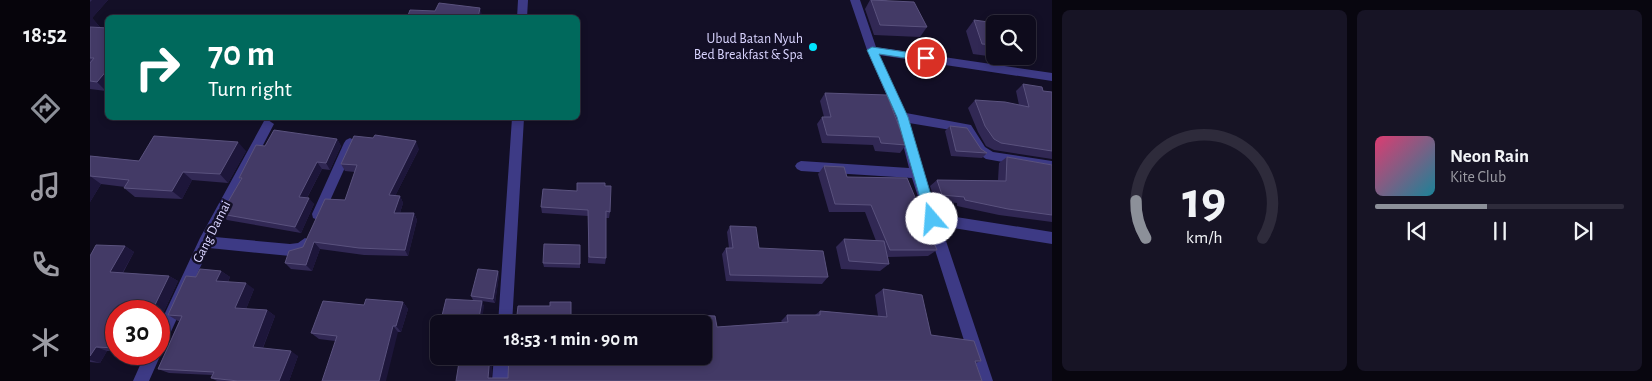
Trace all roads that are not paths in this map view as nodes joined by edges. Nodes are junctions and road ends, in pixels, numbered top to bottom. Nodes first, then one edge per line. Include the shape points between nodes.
1 (523, 0) edge
2 (855, 0) edge
3 (522, 15) edge
4 (872, 50) junction
5 (1052, 76) edge
6 (902, 117) junction
7 (518, 120) edge
8 (268, 124) dead end
9 (350, 143) edge
10 (801, 166) dead end
11 (1052, 166) edge
12 (917, 173) junction
13 (932, 219) junction
14 (1052, 238) edge
15 (205, 242) junction
16 (506, 315) edge
17 (170, 318) edge
18 (148, 365) edge
19 (501, 365) edge
20 (141, 381) edge
21 (500, 381) edge
22 (985, 381) edge

1 - 3 street
2 - 4 street
4 - 5 street
4 - 6 street
6 - 11 street via 967,128 981,150 990,156
6 - 12 street
7 - 16 street
8 - 15 street, Gang Damai
9 - 15 street via 302,248
10 - 12 street
12 - 13 street
13 - 14 street
13 - 22 street
15 - 17 street, Gang Damai
18 - 20 street
19 - 21 street

